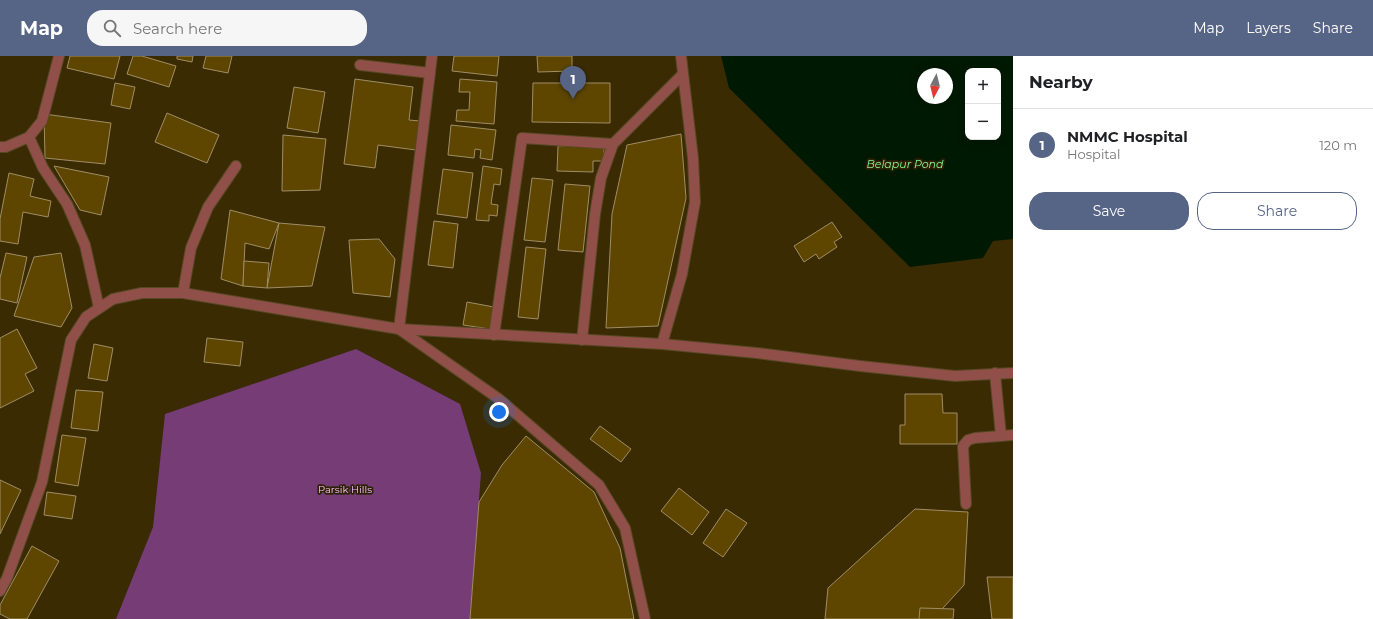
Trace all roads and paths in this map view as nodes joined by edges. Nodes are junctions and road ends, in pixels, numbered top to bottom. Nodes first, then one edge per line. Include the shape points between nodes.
1 (59, 56) edge
2 (432, 56) edge
3 (681, 56) edge
4 (360, 65) dead end
5 (430, 73) junction
6 (683, 74) junction
7 (29, 137) junction
8 (613, 144) junction
9 (0, 148) edge
10 (236, 166) dead end
11 (183, 293) junction
12 (99, 308) junction
13 (399, 329) junction
14 (494, 335) junction
15 (582, 340) junction
16 (662, 344) junction
17 (1013, 372) edge
18 (995, 374) junction
19 (1013, 435) edge
20 (1001, 436) junction
21 (966, 504) dead end
22 (0, 592) edge
23 (645, 619) edge

1 - 7 street via 42,121
2 - 5 street
3 - 6 street
4 - 5 street
5 - 13 street
6 - 8 street
6 - 16 street via 693,158 695,202 682,274
7 - 9 street
7 - 12 street via 43,168 67,204 85,245
8 - 14 street via 522,138
8 - 15 street via 601,178 595,214
10 - 11 street via 208,207 191,248
11 - 12 street via 142,293 113,299
11 - 13 street
12 - 22 street via 86,317 71,340 42,482
13 - 14 street
13 - 23 street via 499,400 599,485 625,528
14 - 15 street
15 - 16 street
16 - 18 street via 757,352 955,376
17 - 18 street
18 - 20 street
19 - 20 street
20 - 21 street via 968,440 963,446

